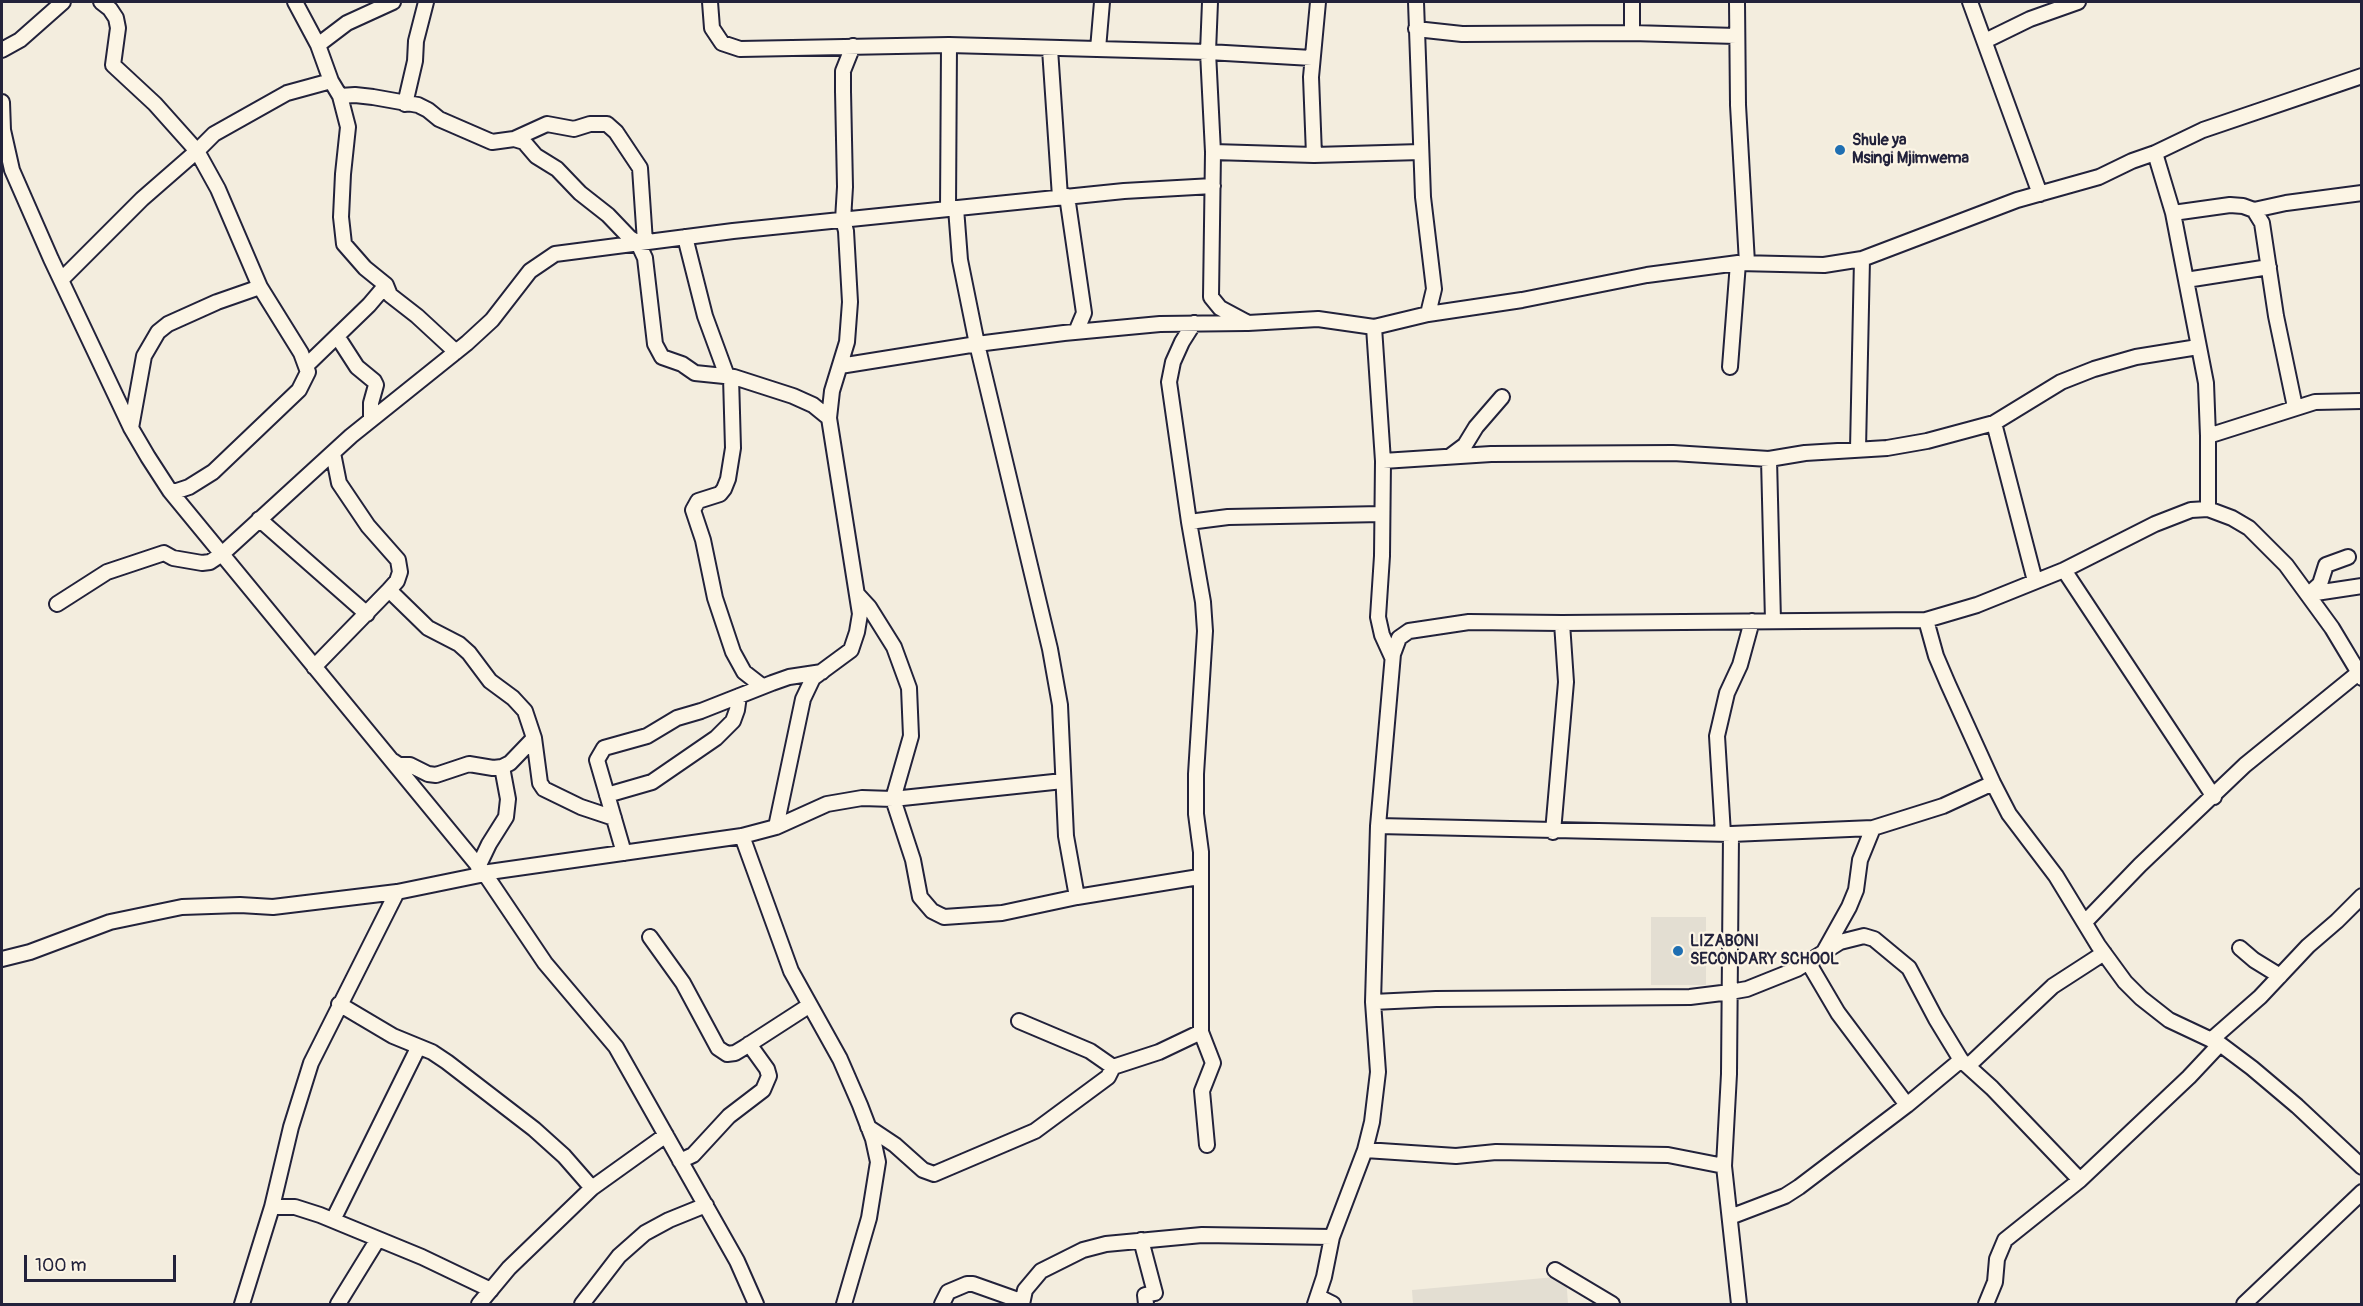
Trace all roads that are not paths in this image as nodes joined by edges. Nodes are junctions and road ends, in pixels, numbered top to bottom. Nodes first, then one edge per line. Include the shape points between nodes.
1 (63, 2) edge
2 (101, 2) edge
3 (295, 2) edge
4 (393, 2) edge
5 (426, 2) edge
6 (710, 2) edge
7 (1102, 2) edge
8 (1210, 2) edge
9 (1318, 2) edge
10 (1416, 2) edge
11 (1632, 2) edge
12 (1737, 2) edge
13 (1970, 2) edge
14 (2078, 2) edge
15 (1416, 29) junction
16 (1632, 33) junction
17 (1736, 36) junction
18 (1984, 40) junction
19 (318, 45) junction
20 (948, 45) junction
21 (853, 46) junction
22 (1050, 49) junction
23 (2, 50) edge
24 (1098, 50) junction
25 (1208, 52) junction
26 (1312, 58) junction
27 (2361, 76) edge
28 (331, 81) junction
29 (340, 96) junction
30 (2, 102) edge
31 (405, 104) junction
32 (514, 139) junction
33 (197, 152) junction
34 (1213, 152) junction
35 (1421, 152) junction
36 (2155, 153) junction
37 (1314, 155) junction
38 (1213, 186) junction
39 (2361, 193) edge
40 (2040, 194) junction
41 (1063, 197) junction
42 (952, 209) junction
43 (2254, 210) junction
44 (2173, 213) junction
45 (843, 220) junction
46 (685, 237) junction
47 (641, 242) junction
48 (1863, 259) junction
49 (1742, 263) junction
50 (2269, 267) junction
51 (61, 280) junction
52 (2186, 280) junction
53 (386, 285) junction
54 (260, 287) junction
55 (1428, 314) junction
56 (1194, 323) junction
57 (1248, 323) junction
58 (1374, 327) junction
59 (1076, 332) junction
60 (337, 336) junction
61 (977, 344) junction
62 (2198, 347) junction
63 (456, 352) junction
64 (307, 364) junction
65 (840, 366) junction
66 (1730, 367) dead end
67 (729, 377) junction
68 (1502, 397) dead end
69 (2361, 401) edge
70 (2295, 407) junction
71 (371, 418) junction
72 (829, 418) junction
73 (1994, 423) junction
74 (131, 428) junction
75 (2208, 436) junction
76 (1858, 449) junction
77 (333, 453) junction
78 (1449, 457) junction
79 (1769, 459) junction
80 (1383, 461) junction
81 (170, 491) junction
82 (2208, 508) junction
83 (1382, 514) junction
84 (259, 519) junction
85 (1189, 522) junction
86 (222, 554) junction
87 (2348, 557) dead end
88 (2064, 570) junction
89 (2035, 581) junction
90 (2361, 586) edge
91 (389, 590) junction
92 (2309, 594) junction
93 (858, 596) junction
94 (57, 604) dead end
95 (368, 614) junction
96 (1926, 620) junction
97 (1752, 621) junction
98 (1773, 621) junction
99 (1562, 623) junction
100 (1392, 657) junction
101 (314, 667) junction
102 (822, 672) junction
103 (2360, 674) edge
104 (762, 686) junction
105 (739, 696) junction
106 (534, 738) junction
107 (391, 760) junction
108 (502, 767) junction
109 (1063, 781) junction
110 (1993, 783) junction
111 (607, 795) junction
112 (2214, 797) junction
113 (894, 799) junction
114 (614, 818) junction
115 (776, 826) junction
116 (1378, 826) junction
117 (1873, 828) junction
118 (1553, 832) junction
119 (1727, 834) junction
120 (742, 836) junction
121 (624, 853) junction
122 (482, 871) junction
123 (1199, 877) junction
124 (397, 892) junction
125 (2361, 896) edge
126 (1077, 897) junction
127 (2085, 922) junction
128 (650, 937) dead end
129 (2240, 948) dead end
130 (1826, 950) junction
131 (2103, 953) junction
132 (2, 959) edge
133 (1808, 962) junction
134 (2280, 976) junction
135 (1730, 992) junction
136 (1373, 1002) junction
137 (339, 1004) junction
138 (810, 1005) junction
139 (1019, 1021) dead end
140 (1201, 1032) junction
141 (2216, 1042) junction
142 (749, 1044) junction
143 (418, 1048) junction
144 (1964, 1063) junction
145 (1113, 1067) junction
146 (1907, 1105) junction
147 (868, 1127) junction
148 (666, 1136) junction
149 (1208, 1144) dead end
150 (1365, 1150) junction
151 (680, 1161) junction
152 (1724, 1166) junction
153 (2361, 1167) edge
154 (2080, 1180) junction
155 (592, 1188) junction
156 (2361, 1192) edge
157 (706, 1205) junction
158 (272, 1207) junction
159 (1730, 1217) junction
160 (333, 1220) junction
161 (1332, 1237) junction
162 (378, 1239) junction
163 (1142, 1240) junction
164 (1555, 1270) dead end
165 (491, 1290) junction
166 (1317, 1301) edge
167 (1022, 1303) edge
168 (242, 1305) edge
169 (338, 1305) edge
170 (479, 1305) edge
171 (582, 1305) edge
172 (756, 1305) edge
173 (844, 1305) edge
174 (942, 1305) edge
175 (1146, 1305) edge
176 (1334, 1305) edge
177 (1612, 1305) edge
178 (1739, 1305) edge
179 (1986, 1305) edge
180 (2244, 1305) edge

1 - 23 street via 20,40
2 - 33 street via 116,18 118,28 113,65 155,104
3 - 19 street
4 - 19 street via 347,23
5 - 31 street
6 - 21 street via 712,28 722,43 732,48
7 - 24 street
8 - 25 street
9 - 26 street
10 - 15 street
11 - 16 street
12 - 17 street
13 - 18 street
14 - 18 street
15 - 16 street via 1462,34
15 - 35 street
16 - 17 street
17 - 49 street
18 - 40 street
19 - 28 street
20 - 21 street
20 - 22 street
20 - 42 street
21 - 45 street via 843,71
22 - 24 street
22 - 41 street
24 - 25 street
25 - 26 street
25 - 34 street
26 - 37 street
27 - 36 street via 2203,130
28 - 29 street
28 - 33 street via 304,87 264,104 214,134
29 - 31 street via 373,97
29 - 53 street via 348,127 342,237 349,252
30 - 51 street via 3,130 12,170
31 - 32 street via 424,107 439,119 492,142
32 - 47 street via 524,142 608,214 630,238
32 - 47 street via 547,124 574,129 600,123 611,126 640,168
33 - 51 street via 142,199
33 - 54 street via 218,189
34 - 37 street
34 - 38 street
35 - 37 street
35 - 55 street via 1434,290
36 - 40 street via 2098,177
36 - 44 street
38 - 41 street
38 - 57 street via 1211,297 1220,308
39 - 43 street
40 - 48 street
41 - 42 street
41 - 59 street via 1084,313
42 - 45 street
42 - 61 street
43 - 44 street via 2230,204
43 - 50 street via 2262,223
44 - 52 street
45 - 46 street
45 - 65 street via 850,302 847,342
46 - 47 street
46 - 67 street via 705,316
47 - 63 street via 555,254 541,262 492,320
47 - 67 street via 659,354 695,373
48 - 49 street via 1824,265
48 - 76 street
49 - 55 street via 1647,275
49 - 66 street
50 - 52 street
50 - 70 street
51 - 74 street
52 - 62 street
53 - 60 street
53 - 63 street via 390,295
54 - 64 street
54 - 74 street via 217,302 158,332 144,356
55 - 58 street
56 - 57 street
56 - 59 street
56 - 85 street via 1173,362 1169,382
57 - 58 street via 1318,319
58 - 80 street
59 - 61 street
60 - 64 street
60 - 71 street via 357,367 374,381
61 - 65 street
61 - 109 street via 1050,649 1060,705
62 - 73 street via 2136,357 2094,369 2061,382
62 - 75 street via 2206,383
63 - 71 street
64 - 81 street via 308,372 299,390 222,464 189,487
65 - 72 street
67 - 72 street via 793,396
67 - 104 street via 733,448 728,478 720,494 698,501 693,510 704,540 714,598 733,652 744,672
68 - 78 street via 1465,445
69 - 70 street via 2315,402
70 - 75 street
71 - 77 street
72 - 93 street
73 - 76 street via 1927,441
73 - 89 street
74 - 81 street
75 - 82 street
76 - 79 street
77 - 84 street
77 - 91 street via 339,483 368,526 398,560 400,572
78 - 79 street via 1673,453
78 - 80 street
79 - 98 street
80 - 83 street
81 - 86 street
82 - 88 street via 2155,524
82 - 92 street via 2249,528
83 - 85 street via 1228,517
83 - 100 street via 1378,616
84 - 86 street
84 - 95 street
85 - 123 street via 1205,631 1196,774
86 - 94 street via 202,563 164,553 107,572
86 - 101 street
87 - 92 street via 2326,564 2320,584
88 - 89 street
88 - 112 street
89 - 96 street via 1966,609
90 - 92 street
91 - 95 street
91 - 106 street via 428,628 469,653 490,681 525,711
92 - 103 street
93 - 102 street via 860,614 851,650
93 - 113 street via 873,612 894,647 909,688 911,736
95 - 101 street
96 - 98 street
96 - 110 street via 1944,675
97 - 98 street
97 - 99 street
97 - 119 street via 1717,736
99 - 100 street via 1469,622 1422,628 1399,638
99 - 118 street via 1566,682
100 - 116 street
101 - 107 street
102 - 104 street
102 - 115 street via 809,684 803,699
103 - 112 street via 2253,758
104 - 105 street
105 - 111 street via 733,721 716,738 652,782
105 - 111 street via 670,721 647,736 604,748 597,760
106 - 108 street
106 - 114 street via 544,789
107 - 108 street via 436,775 470,764
107 - 122 street
108 - 122 street via 508,799 506,817 489,844
109 - 113 street
109 - 126 street via 1066,836
110 - 117 street via 1942,806
110 - 127 street via 2009,814
111 - 114 street
112 - 127 street via 2140,864
113 - 115 street via 862,798 827,804
113 - 126 street via 920,897 932,911 944,917 1002,914
114 - 121 street
115 - 120 street
116 - 118 street
116 - 136 street
117 - 119 street
117 - 130 street via 1860,860 1853,898
118 - 119 street
119 - 135 street
120 - 121 street
120 - 138 street via 775,932
121 - 122 street
122 - 124 street
122 - 148 street via 544,963 616,1047
123 - 126 street
123 - 140 street
124 - 132 street via 273,907 182,907 110,922
124 - 137 street
125 - 134 street
127 - 131 street
128 - 142 street via 683,984 718,1048 727,1054 735,1053
129 - 134 street
130 - 133 street
130 - 144 street via 1864,936 1880,943 1913,973
131 - 141 street via 2125,982 2156,1011
131 - 144 street via 2053,986
133 - 135 street via 1760,985
133 - 146 street via 1838,1013
134 - 141 street
135 - 136 street via 1690,998
135 - 152 street
136 - 150 street via 1378,1072
137 - 143 street
137 - 158 street via 302,1089
138 - 142 street
138 - 147 street via 840,1059
139 - 145 street via 1089,1051
140 - 145 street via 1159,1052
140 - 149 street via 1213,1063 1202,1090
141 - 153 street via 2297,1106
141 - 154 street via 2189,1077
142 - 151 street via 767,1069 769,1076 763,1090 729,1116 693,1155
143 - 155 street via 432,1052 492,1095 564,1156
143 - 160 street
144 - 146 street
144 - 154 street
145 - 147 street via 1108,1077 1035,1131 934,1174 923,1170 895,1144
146 - 159 street via 1792,1191
147 - 173 street via 878,1162 876,1183
148 - 151 street
148 - 155 street
150 - 152 street via 1456,1156 1496,1152 1668,1155
150 - 161 street
151 - 157 street
152 - 159 street
154 - 179 street via 2006,1240 1997,1259 1995,1282
155 - 165 street
156 - 180 street
157 - 171 street via 645,1233 619,1256
157 - 172 street
158 - 160 street via 295,1207
158 - 168 street
159 - 178 street
160 - 162 street
161 - 163 street via 1202,1235
161 - 166 street
162 - 165 street
162 - 169 street
163 - 167 street via 1083,1250 1051,1264 1025,1290
163 - 175 street via 1155,1293 1145,1295
164 - 177 street
165 - 170 street
166 - 176 street
167 - 174 street via 967,1284 948,1292

